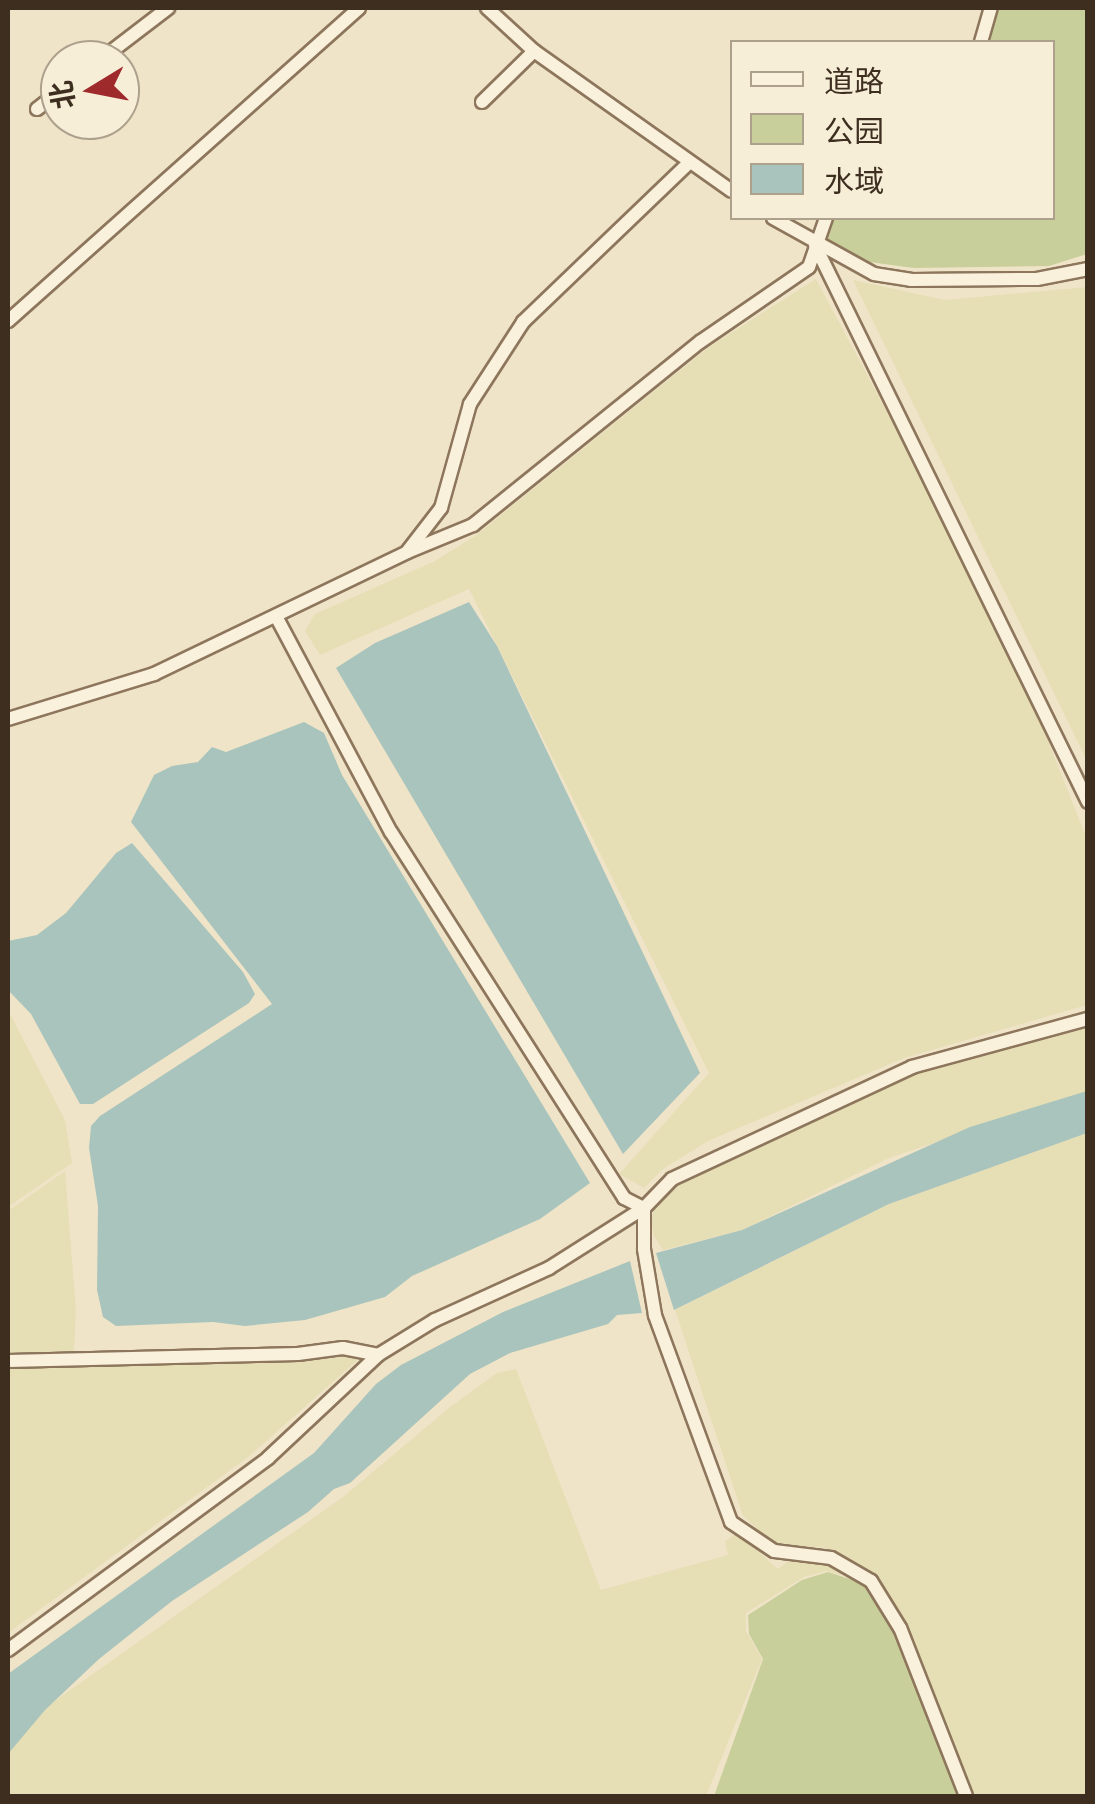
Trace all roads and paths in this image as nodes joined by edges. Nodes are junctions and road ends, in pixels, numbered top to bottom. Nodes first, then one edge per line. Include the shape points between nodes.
1 (168, 8) edge
2 (359, 8) edge
3 (487, 8) edge
4 (990, 8) edge
5 (126, 40) edge
6 (982, 40) edge
7 (534, 51) junction
8 (482, 102) dead end
9 (40, 107) edge
10 (37, 109) dead end
11 (689, 163) junction
12 (730, 190) edge
13 (776, 220) edge
14 (825, 220) edge
15 (816, 245) junction
16 (1087, 270) edge
17 (8, 321) edge
18 (408, 552) junction
19 (278, 618) junction
20 (8, 719) edge
21 (1088, 802) edge
22 (1088, 1019) edge
23 (644, 1208) junction
24 (378, 1355) junction
25 (8, 1361) edge
26 (8, 1650) edge
27 (966, 1796) edge

1 - 5 street
2 - 17 street
3 - 7 street
4 - 6 street
7 - 8 street
7 - 11 street
9 - 10 street
11 - 12 street
11 - 18 street via 524,322 470,404 442,508
13 - 15 street
14 - 15 street
15 - 16 street via 874,274 912,280 1038,279
15 - 18 street via 808,267 700,342 473,524
15 - 21 street
18 - 19 street
19 - 20 street via 154,674
19 - 23 street via 391,832 624,1198
22 - 23 street via 912,1067 672,1179
23 - 24 street via 549,1268 435,1320
23 - 27 street via 655,1315 731,1522 774,1552 830,1558 871,1580 900,1628
24 - 25 street via 343,1348
24 - 26 street via 268,1458

